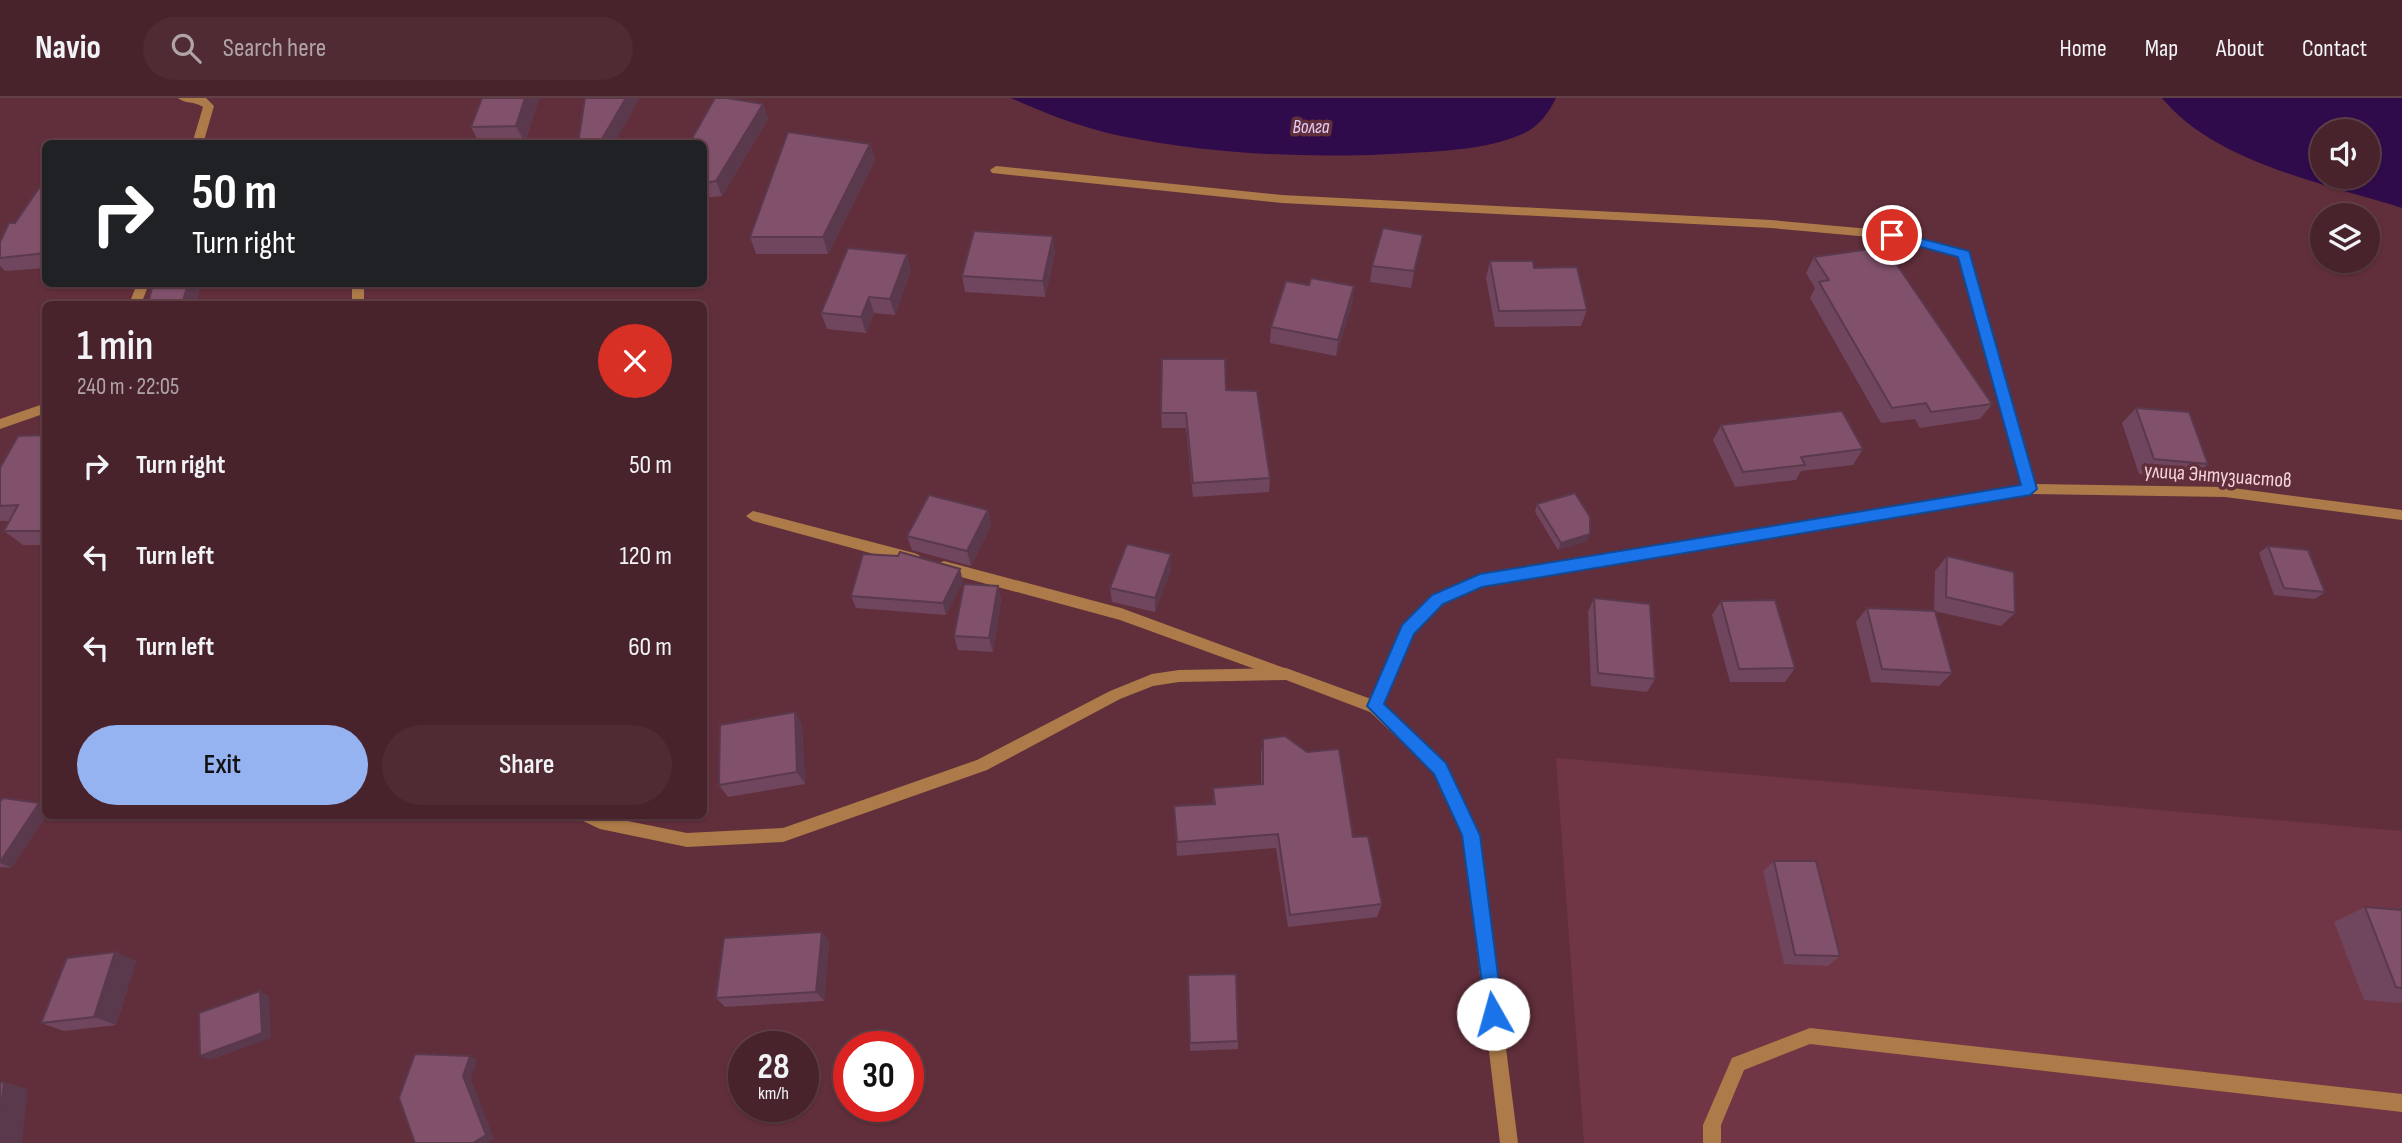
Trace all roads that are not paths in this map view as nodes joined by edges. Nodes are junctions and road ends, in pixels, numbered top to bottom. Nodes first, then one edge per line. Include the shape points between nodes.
1 (183, 98) edge
2 (198, 140) edge
3 (996, 170) dead end
4 (42, 409) edge
5 (0, 424) edge
6 (2030, 489) junction
7 (2402, 515) edge
8 (753, 516) dead end
9 (1286, 674) junction
10 (1375, 706) junction
11 (594, 819) edge
12 (2402, 1103) edge
13 (1509, 1143) edge
14 (1712, 1143) edge

1 - 2 street via 200,99 209,106
3 - 6 street via 1282,199 1892,235 1964,254
4 - 5 street
6 - 7 street, улица Энтузиастов via 2225,492
6 - 10 street, улица Энтузиастов via 1480,580 1438,600 1408,629
8 - 9 street via 1121,614
9 - 10 street
9 - 11 street via 1152,680 982,765 783,835 687,840
10 - 13 street via 1440,768 1471,835
12 - 14 street via 1810,1036 1738,1064 1712,1125

